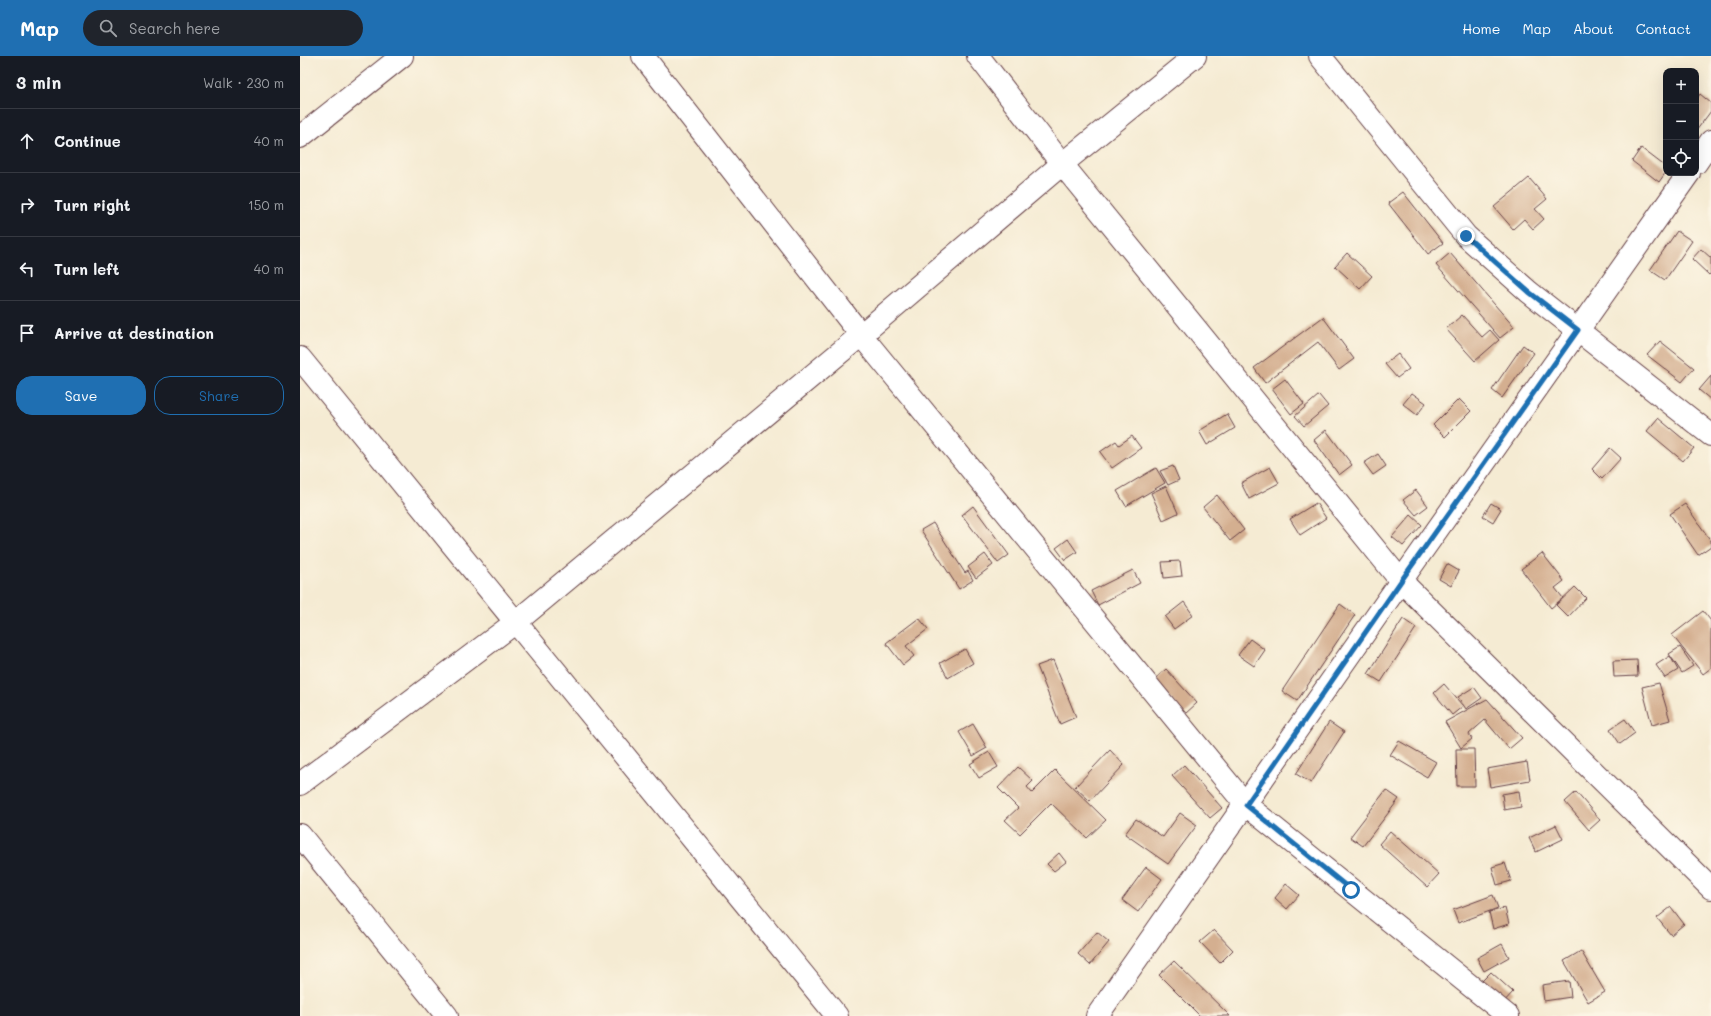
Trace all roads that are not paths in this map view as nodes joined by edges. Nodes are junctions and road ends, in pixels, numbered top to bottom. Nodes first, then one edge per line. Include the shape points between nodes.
1 (402, 56) edge
2 (643, 56) edge
3 (978, 56) edge
4 (1195, 56) edge
5 (1320, 56) edge
6 (300, 137) edge
7 (1711, 141) edge
8 (1699, 159) edge
9 (1062, 164) junction
10 (1687, 176) edge
11 (1578, 330) junction
12 (861, 335) junction
13 (300, 358) edge
14 (1711, 435) edge
15 (1401, 581) junction
16 (516, 622) junction
17 (300, 784) edge
18 (1246, 805) junction
19 (300, 835) edge
20 (1711, 888) edge
21 (446, 1016) edge
22 (837, 1016) edge
23 (1097, 1016) edge
24 (1508, 1016) edge

1 - 6 street
2 - 12 street
3 - 9 street
4 - 9 street
5 - 11 street via 1466,236 1529,292
7 - 8 street
9 - 12 street
9 - 15 street
10 - 11 street
11 - 14 street
11 - 15 street
12 - 16 street
12 - 18 street
13 - 16 street
15 - 18 street
15 - 20 street
16 - 17 street
16 - 22 street
18 - 23 street
18 - 24 street
19 - 21 street

